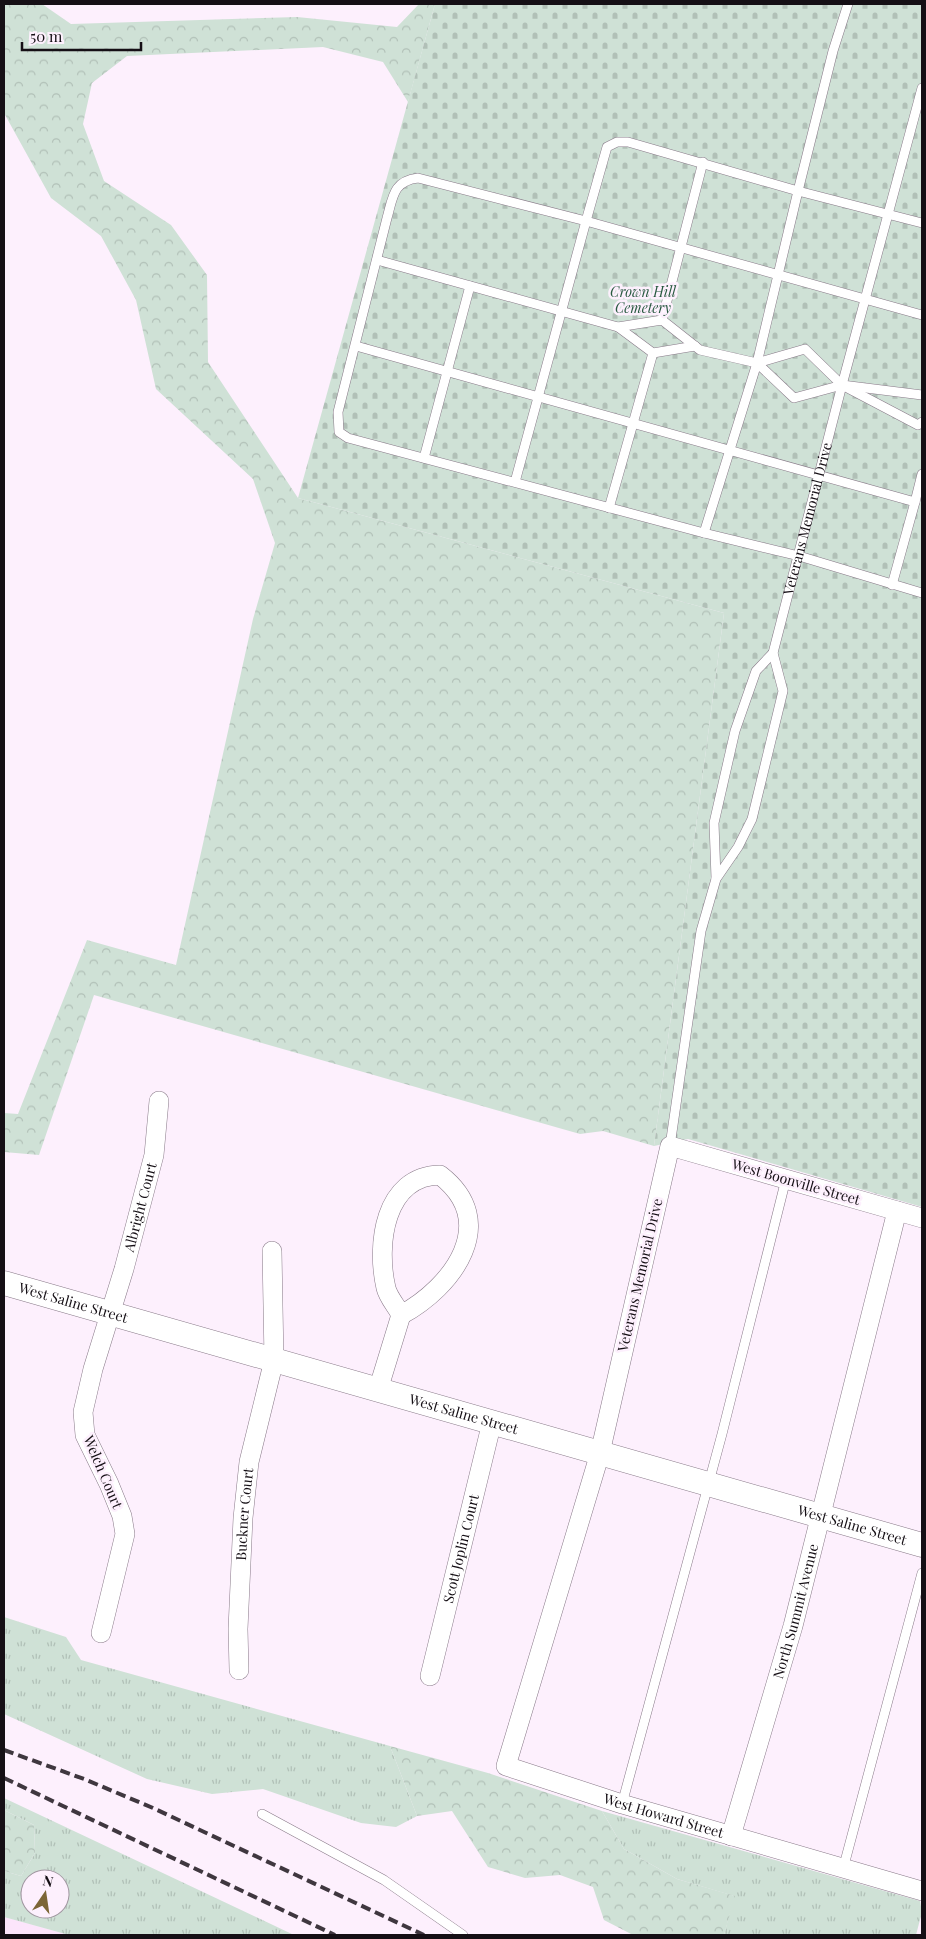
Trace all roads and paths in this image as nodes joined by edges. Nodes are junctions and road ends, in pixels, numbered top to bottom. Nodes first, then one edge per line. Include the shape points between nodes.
1 (848, 4) edge
2 (922, 88) edge
3 (702, 162) junction
4 (798, 190) junction
5 (888, 215) junction
6 (586, 222) junction
7 (922, 224) edge
8 (681, 248) junction
9 (377, 260) junction
10 (778, 275) junction
11 (470, 286) junction
12 (865, 299) junction
13 (561, 312) junction
14 (922, 316) edge
15 (662, 320) junction
16 (618, 327) junction
17 (356, 346) junction
18 (695, 346) junction
19 (653, 353) junction
20 (757, 363) junction
21 (447, 372) junction
22 (842, 385) junction
23 (922, 396) edge
24 (538, 397) junction
25 (922, 422) edge
26 (633, 424) junction
27 (730, 450) junction
28 (424, 458) junction
29 (922, 474) edge
30 (819, 475) junction
31 (515, 482) junction
32 (915, 502) junction
33 (609, 508) junction
34 (704, 533) junction
35 (799, 556) junction
36 (892, 585) junction
37 (922, 593) edge
38 (773, 653) junction
39 (716, 878) junction
40 (159, 1101) dead end
41 (670, 1146) junction
42 (786, 1179) junction
43 (898, 1211) junction
44 (922, 1218) edge
45 (272, 1251) dead end
46 (4, 1283) edge
47 (110, 1313) junction
48 (401, 1315) junction
49 (274, 1360) junction
50 (378, 1390) junction
51 (492, 1422) junction
52 (600, 1453) junction
53 (709, 1483) junction
54 (821, 1515) junction
55 (922, 1544) edge
56 (922, 1573) edge
57 (101, 1633) dead end
58 (536, 1666) joint
59 (240, 1670) dead end
60 (430, 1676) dead end
61 (622, 1804) junction
62 (262, 1814) dead end
63 (731, 1836) junction
64 (843, 1869) junction
65 (922, 1892) edge
66 (463, 1935) edge

1 - 4 lane
2 - 5 lane, Veterans Memorial Drive
3 - 4 lane
3 - 6 lane via 628,142 617,142 607,147
3 - 8 lane
4 - 5 lane
4 - 10 lane
5 - 7 lane
5 - 12 lane, Veterans Memorial Drive
6 - 8 lane
6 - 9 lane via 418,178 407,179 396,188
6 - 13 lane
8 - 10 lane
8 - 15 lane
9 - 11 lane
9 - 17 lane
10 - 12 lane
10 - 20 lane
11 - 13 lane
11 - 21 lane
12 - 14 lane
12 - 22 lane, Veterans Memorial Drive
13 - 16 lane
13 - 24 lane
15 - 16 lane
15 - 18 lane
16 - 19 lane
17 - 21 lane
17 - 28 lane via 338,412 339,432 348,438
18 - 19 lane
18 - 20 lane via 700,350
19 - 26 lane
20 - 22 lane via 794,398
20 - 22 lane via 805,349
20 - 27 lane
21 - 24 lane
21 - 28 lane
22 - 23 lane
22 - 25 lane via 918,425
22 - 30 lane, Veterans Memorial Drive
24 - 26 lane
24 - 31 lane
26 - 27 lane
26 - 33 lane
27 - 30 lane
27 - 34 lane
28 - 31 lane
29 - 32 lane
30 - 32 lane
30 - 35 lane, Veterans Memorial Drive
31 - 33 lane
32 - 36 lane
33 - 34 lane
34 - 35 lane
35 - 36 lane
35 - 38 lane, Veterans Memorial Drive
36 - 37 lane
38 - 39 lane, Veterans Memorial Drive via 756,672 736,731 714,823
38 - 39 lane, Veterans Memorial Drive via 784,691 752,819 738,847
39 - 41 lane, Veterans Memorial Drive via 701,931
40 - 47 street, Albright Court via 154,1155
41 - 42 street, West Boonville Street
41 - 52 street, Veterans Memorial Drive
42 - 43 street, West Boonville Street
42 - 53 lane
43 - 44 street, West Boonville Street
43 - 54 street, North Summit Avenue
45 - 49 street, Buckner Court
46 - 47 street, West Saline Street
47 - 49 street, West Saline Street
47 - 57 street, Welch Court via 83,1412 85,1435 122,1516 125,1534
48 - 48 street via 423,1303 445,1281 458,1263 466,1242 469,1226 463,1198 440,1175 426,1176 407,1188 391,1205 384,1224 386,1289
48 - 50 street
49 - 50 street, West Saline Street
49 - 59 street, Buckner Court via 249,1462 239,1601
50 - 51 street, West Saline Street
51 - 52 street, West Saline Street
51 - 60 street, Scott Joplin Court
52 - 53 street, West Saline Street
52 - 58 street, Veterans Memorial Drive
53 - 54 street, West Saline Street
53 - 61 lane
54 - 55 street, West Saline Street
54 - 63 street, North Summit Avenue via 793,1626
56 - 64 lane
58 - 61 street, West Howard Street via 506,1766
61 - 63 street, West Howard Street
62 - 66 lane via 384,1880
63 - 64 street, West Howard Street
64 - 65 street, West Howard Street

